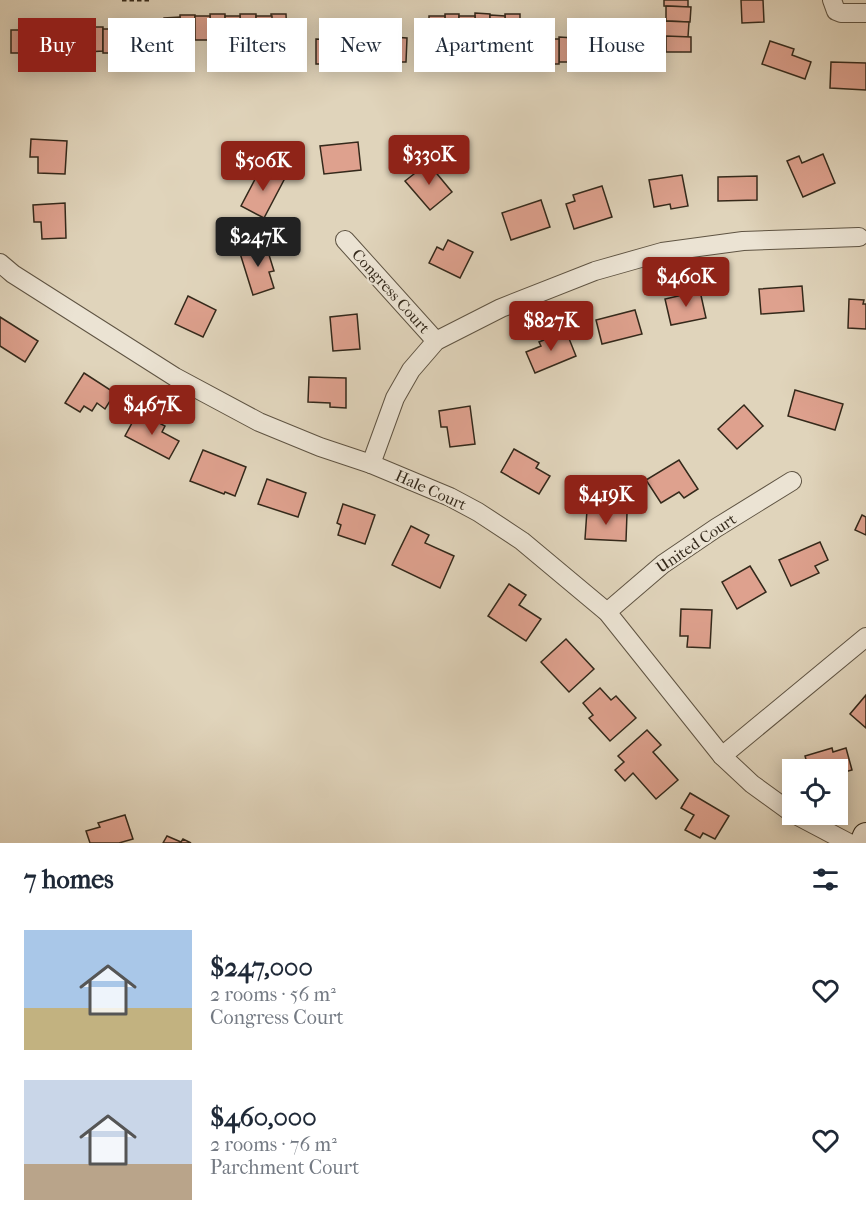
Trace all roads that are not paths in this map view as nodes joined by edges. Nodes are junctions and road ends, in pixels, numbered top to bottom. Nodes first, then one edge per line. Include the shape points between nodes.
1 (831, 0) edge
2 (866, 13) edge
3 (859, 237) dead end
4 (345, 240) dead end
5 (0, 263) edge
6 (436, 341) junction
7 (371, 464) junction
8 (792, 481) dead end
9 (607, 612) junction
10 (866, 637) edge
11 (722, 756) junction
12 (782, 806) edge
13 (814, 825) edge
14 (866, 837) edge
15 (849, 843) edge
16 (863, 843) edge

1 - 2 street via 841,13
3 - 6 street via 742,241 662,252 595,271 501,308
4 - 6 street, Congress Court
5 - 7 street, Hale Court via 175,377 259,422
6 - 7 street via 411,370 395,398
7 - 9 street, Hale Court via 478,512 522,541
8 - 9 street, United Court via 663,564
9 - 11 street, Hale Court
10 - 11 street
11 - 12 street, Hale Court
13 - 15 street, Hale Court
14 - 16 street

